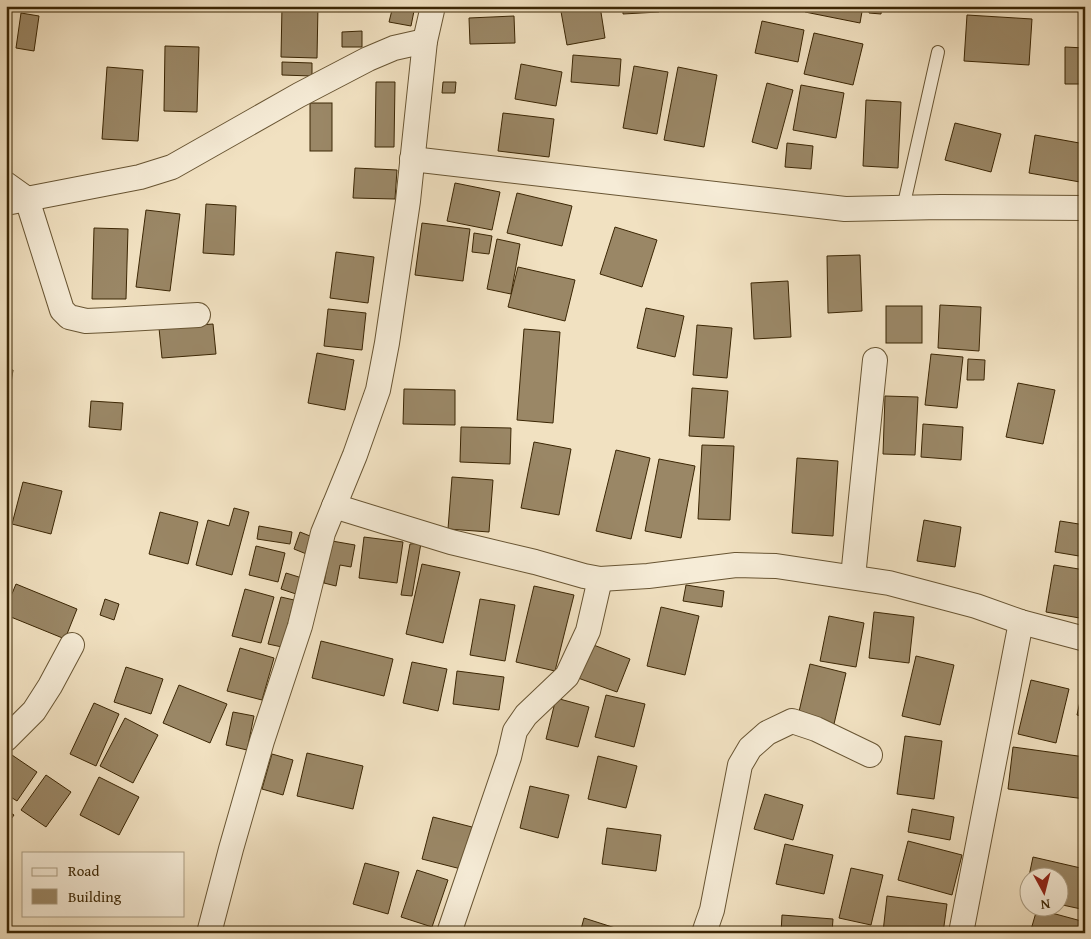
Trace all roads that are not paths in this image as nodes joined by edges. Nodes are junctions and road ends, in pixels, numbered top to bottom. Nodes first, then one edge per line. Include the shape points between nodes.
1 (433, 6) edge
2 (425, 41) junction
3 (938, 52) dead end
4 (412, 159) junction
5 (6, 184) edge
6 (17, 201) edge
7 (903, 208) junction
8 (1085, 208) edge
9 (198, 315) dead end
10 (875, 360) dead end
11 (334, 506) junction
12 (853, 577) junction
13 (600, 579) junction
14 (1021, 622) junction
15 (1085, 639) edge
16 (72, 645) dead end
17 (6, 738) edge
18 (870, 755) dead end
19 (210, 933) edge
20 (449, 933) edge
21 (704, 933) edge
22 (961, 933) edge

1 - 2 street
2 - 4 street
2 - 6 street via 368,58 172,167
3 - 7 lane
4 - 7 street via 844,209
4 - 11 street via 378,390
5 - 6 street
6 - 9 street via 62,310 69,317 86,321
7 - 8 street
10 - 12 street
11 - 13 street via 451,542
11 - 19 street via 323,533 300,626 262,741
12 - 13 street via 776,566 736,565
12 - 14 street via 976,606
13 - 20 street via 588,631 567,676 526,715 515,731
14 - 15 street
14 - 22 street
16 - 17 street via 34,711
18 - 21 street via 792,721 767,733 750,748 740,765 712,910

